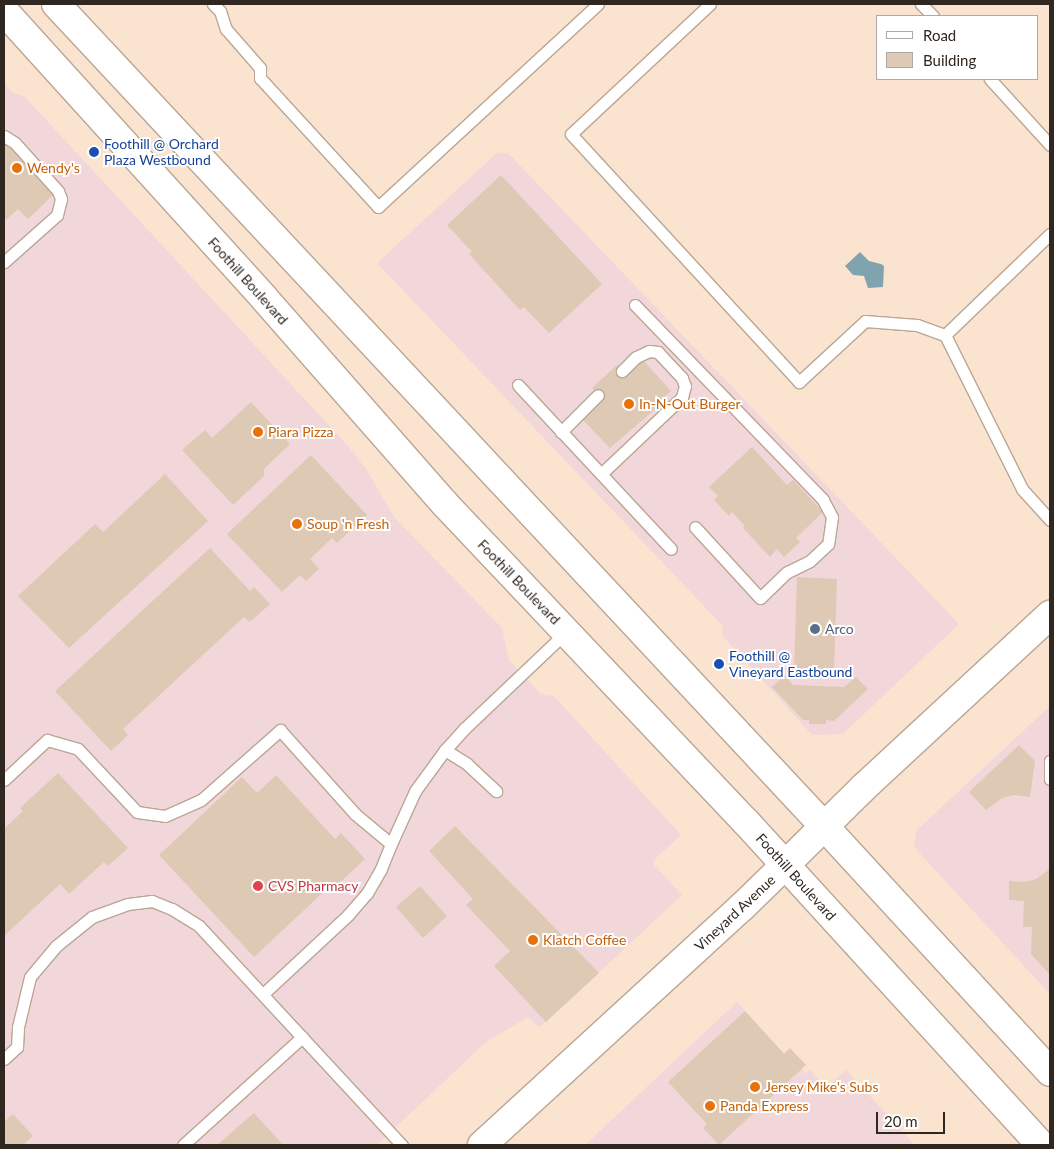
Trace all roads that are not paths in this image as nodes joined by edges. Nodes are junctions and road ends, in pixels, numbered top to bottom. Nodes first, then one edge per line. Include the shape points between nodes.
1 (213, 4) edge
2 (598, 4) edge
3 (710, 4) edge
4 (921, 4) edge
5 (60, 5) edge
6 (4, 11) edge
7 (932, 15) edge
8 (991, 80) edge
9 (4, 136) edge
10 (1050, 145) edge
11 (1050, 234) edge
12 (4, 262) edge
13 (635, 305) dead end
14 (945, 335) junction
15 (622, 371) dead end
16 (518, 385) dead end
17 (598, 395) dead end
18 (561, 432) junction
19 (601, 474) junction
20 (1050, 520) edge
21 (694, 527) dead end
22 (671, 550) dead end
23 (1050, 615) edge
24 (566, 632) junction
25 (446, 750) junction
26 (1050, 761) edge
27 (1050, 779) edge
28 (4, 780) edge
29 (496, 791) dead end
30 (824, 826) junction
31 (391, 844) junction
32 (785, 865) junction
33 (263, 994) junction
34 (302, 1037) junction
35 (4, 1059) edge
36 (1050, 1072) edge
37 (184, 1145) edge
38 (402, 1145) edge
39 (482, 1145) edge
40 (1041, 1145) edge

1 - 2 lane via 220,11 226,29 260,68 260,78 378,207
3 - 14 lane via 571,134 799,382 865,321 918,326
4 - 7 lane
5 - 30 main road
6 - 24 main road, Foothill Boulevard via 445,504
8 - 10 lane
9 - 12 lane via 15,143 58,191 61,199 57,215
11 - 14 lane
13 - 21 lane via 823,500 832,517 828,544 810,561 787,572 760,598
14 - 20 lane via 1022,489
15 - 19 lane via 636,357 658,352 682,378 685,386 682,396
16 - 18 lane
17 - 18 lane
18 - 19 lane
19 - 22 lane
23 - 30 main road, Vineyard Avenue
24 - 25 lane
24 - 32 main road, Foothill Boulevard
25 - 29 lane
25 - 31 lane via 415,791
26 - 27 lane
28 - 31 lane via 47,740 78,749 137,812 165,816 201,800 280,730 355,814
30 - 32 main road, Vineyard Avenue
30 - 36 main road
31 - 33 lane via 382,869 367,893 348,915
32 - 39 main road, Vineyard Avenue
32 - 40 main road, Foothill Boulevard
33 - 34 lane
33 - 35 lane via 199,926 152,901 128,904 92,917 74,930 30,977 18,1027 17,1046
34 - 37 lane
34 - 38 lane

